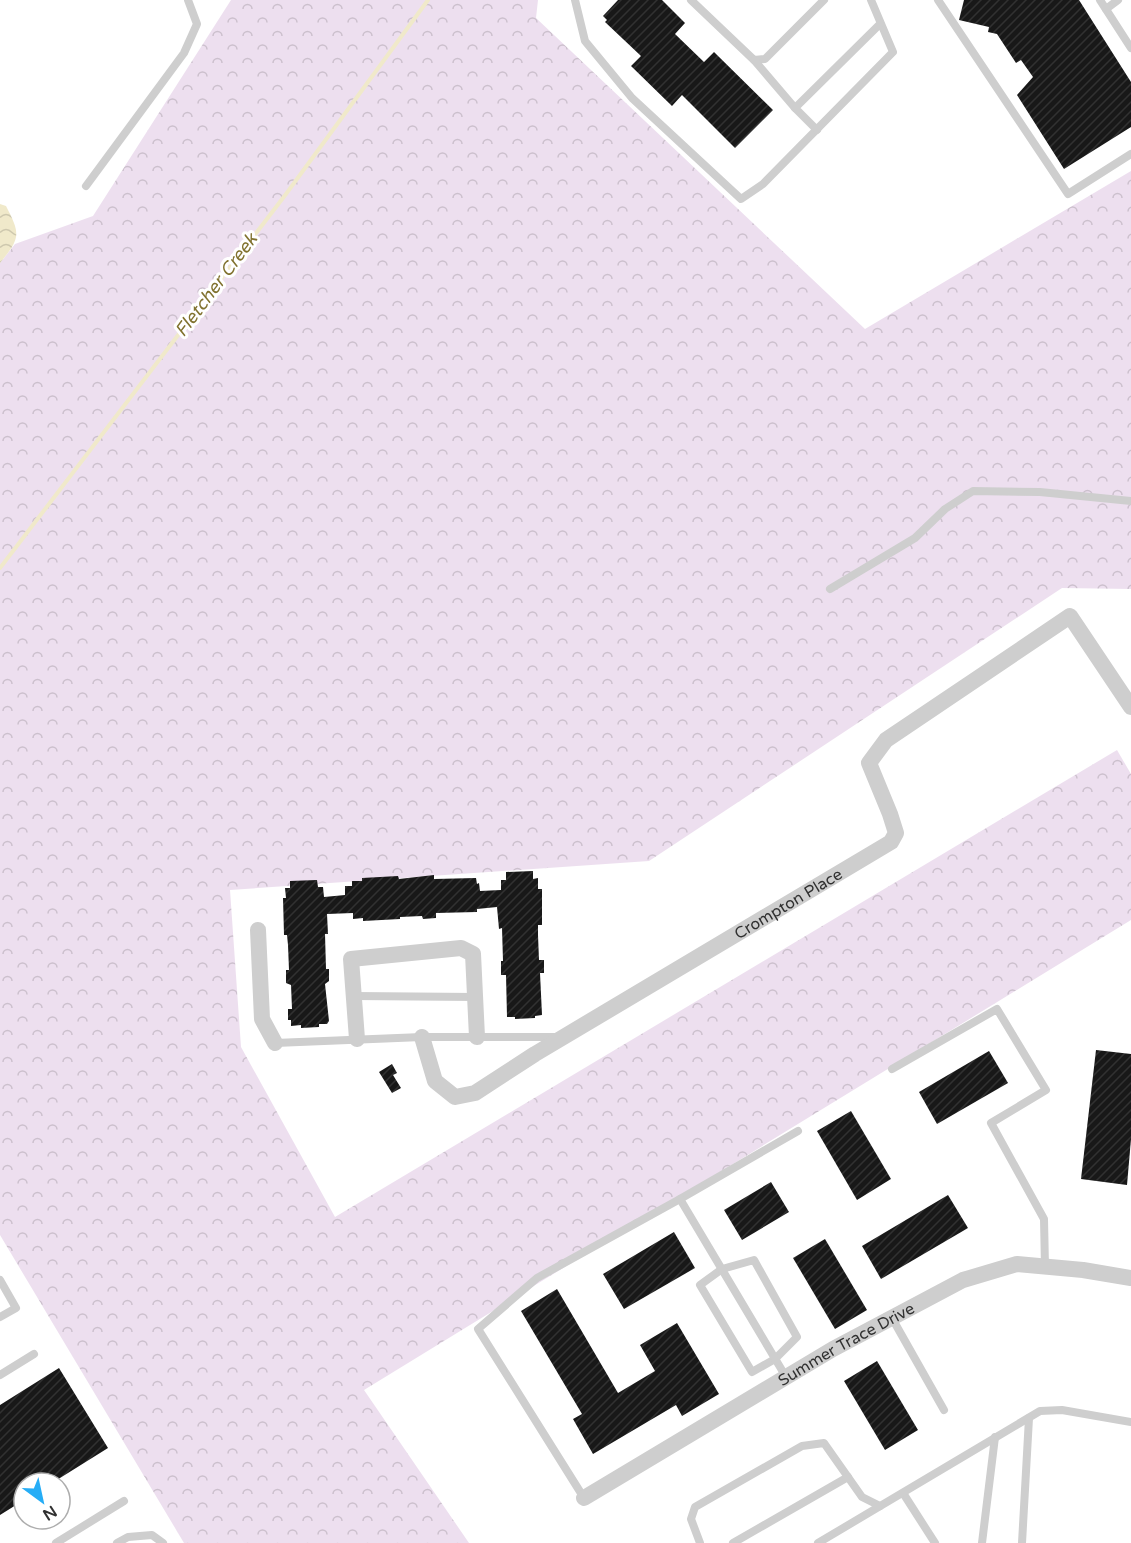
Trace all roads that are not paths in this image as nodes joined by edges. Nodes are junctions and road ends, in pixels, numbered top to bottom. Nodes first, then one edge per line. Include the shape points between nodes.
1 (188, 0) edge
2 (575, 0) edge
3 (691, 0) edge
4 (824, 0) edge
5 (871, 0) edge
6 (938, 0) edge
7 (1100, 0) edge
8 (1118, 0) edge
9 (1106, 9) junction
10 (880, 24) junction
11 (1130, 43) edge
12 (754, 60) junction
13 (795, 108) junction
14 (817, 130) junction
15 (1131, 154) edge
16 (86, 186) dead end
17 (1131, 501) edge
18 (830, 589) dead end
19 (1131, 708) edge
20 (258, 930) dead end
21 (354, 996) junction
22 (475, 997) junction
23 (422, 1037) junction
24 (477, 1037) junction
25 (562, 1037) junction
26 (357, 1040) junction
27 (275, 1043) joint
28 (892, 1070) dead end
29 (798, 1131) dead end
30 (680, 1199) junction
31 (1045, 1267) junction
32 (722, 1269) junction
33 (1131, 1278) edge
34 (0, 1280) edge
35 (0, 1317) edge
36 (892, 1318) junction
37 (34, 1354) dead end
38 (775, 1359) junction
39 (0, 1375) edge
40 (786, 1377) junction
41 (944, 1410) dead end
42 (1029, 1418) junction
43 (1131, 1422) edge
44 (995, 1437) junction
45 (848, 1477) junction
46 (903, 1492) junction
47 (584, 1498) joint
48 (124, 1501) dead end
49 (880, 1506) junction
50 (56, 1543) edge
51 (117, 1543) edge
52 (163, 1543) edge
53 (700, 1543) edge
54 (733, 1543) edge
55 (818, 1543) edge
56 (935, 1543) edge
57 (982, 1543) edge
58 (1022, 1543) edge

1 - 16 lane via 197,24 184,53
2 - 14 lane via 585,41 598,58 632,98 741,199 763,184
3 - 12 lane
4 - 12 lane via 765,59
5 - 10 lane
6 - 15 lane via 1068,194
7 - 9 lane
8 - 9 lane
9 - 11 lane
10 - 13 lane
10 - 14 lane via 893,52
12 - 13 lane
13 - 14 lane
17 - 18 lane via 1040,492 973,491 945,509 915,538
19 - 25 street, Crompton Place via 1070,616 886,740 869,763 896,833 891,842
20 - 27 street via 262,1019
21 - 22 lane
21 - 22 street via 351,959 461,948 473,954
21 - 26 street
22 - 24 street
23 - 24 lane
23 - 25 street, Crompton Place via 435,1081 454,1097 474,1093
23 - 26 lane
24 - 25 lane
26 - 27 lane
28 - 31 lane via 997,1009 1046,1090 991,1123 1044,1219
29 - 30 lane
30 - 32 lane
30 - 47 lane via 537,1278 478,1329
31 - 33 street, Summer Trace Drive
31 - 36 street, Summer Trace Drive via 1017,1264 963,1280
32 - 38 lane
32 - 38 lane via 754,1260 797,1337
32 - 38 lane via 700,1285 752,1372
34 - 35 lane via 16,1308
36 - 40 street, Summer Trace Drive
36 - 41 lane
37 - 39 lane
38 - 40 lane
40 - 47 street, Summer Trace Drive
42 - 43 lane via 1040,1411 1062,1410
42 - 44 lane
42 - 58 lane
44 - 46 lane
44 - 57 lane
45 - 49 lane via 862,1497
45 - 53 lane via 824,1443 802,1446 695,1507 690,1519
45 - 54 lane
46 - 49 lane
46 - 56 lane
48 - 50 lane
49 - 55 lane
51 - 52 lane via 128,1537 152,1535

